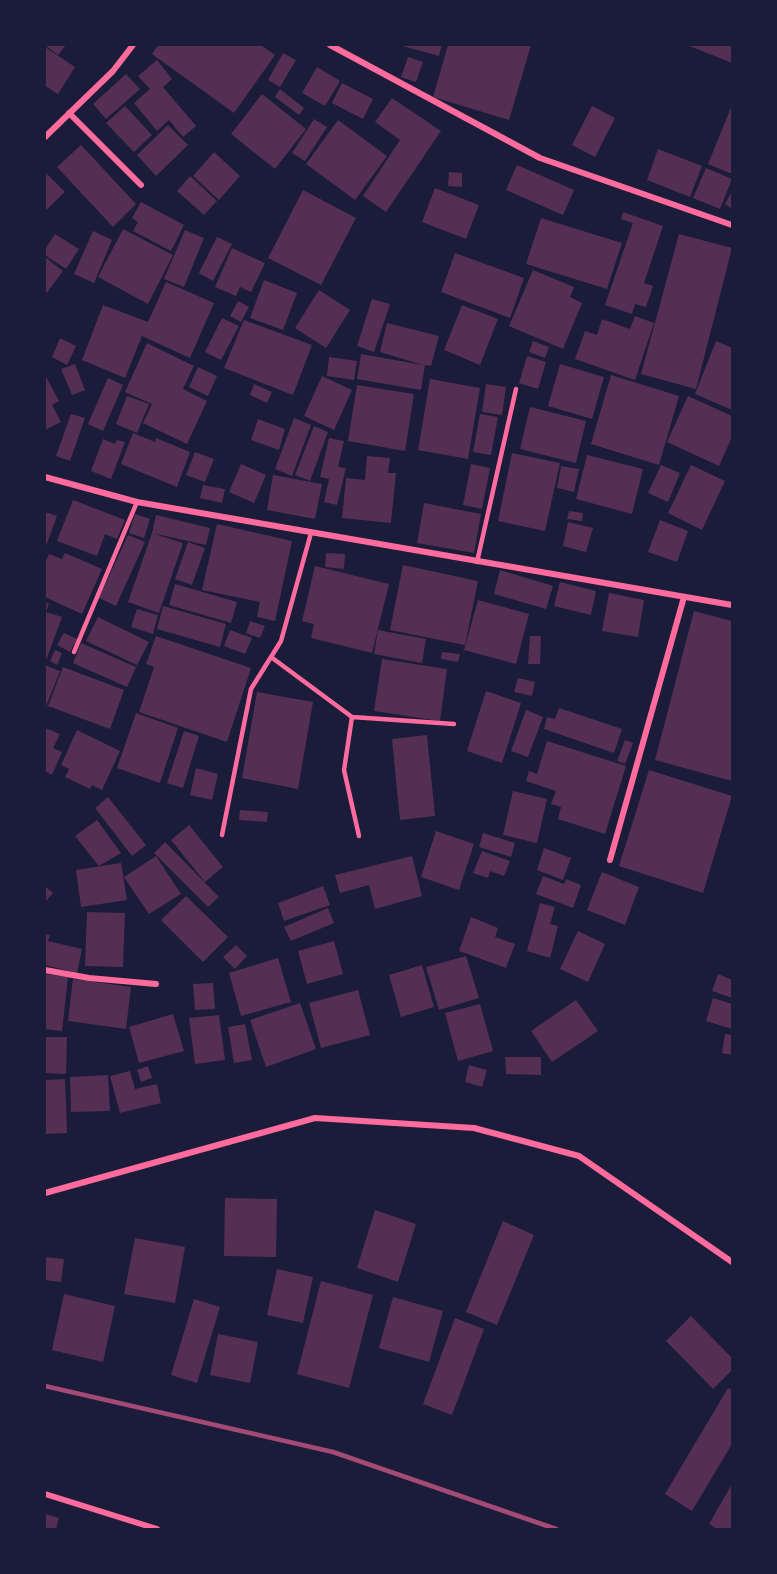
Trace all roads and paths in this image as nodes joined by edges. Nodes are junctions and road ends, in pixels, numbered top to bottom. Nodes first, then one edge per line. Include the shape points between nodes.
1 (133, 45) edge
2 (330, 45) edge
3 (69, 113) junction
4 (45, 137) edge
5 (141, 185) dead end
6 (732, 225) edge
7 (516, 389) dead end
8 (45, 477) edge
9 (137, 502) junction
10 (311, 533) junction
11 (477, 562) junction
12 (684, 597) junction
13 (732, 605) edge
14 (74, 652) dead end
15 (271, 657) junction
16 (352, 717) junction
17 (454, 724) dead end
18 (222, 835) dead end
19 (359, 836) dead end
20 (610, 860) dead end
21 (45, 970) edge
22 (156, 984) dead end
23 (45, 1193) edge
24 (732, 1262) edge
25 (45, 1494) edge
26 (157, 1529) edge

1 - 3 street via 113,71
2 - 6 street via 540,158
3 - 4 street
3 - 5 street
7 - 11 lane
8 - 9 street
9 - 10 street
9 - 14 lane
10 - 11 street
10 - 15 lane via 281,641
11 - 12 street
12 - 13 street
12 - 20 street
15 - 16 lane
15 - 18 lane via 251,689
16 - 17 lane
16 - 19 lane via 344,770
21 - 22 street
23 - 24 street via 315,1118 474,1128 579,1156
25 - 26 street

